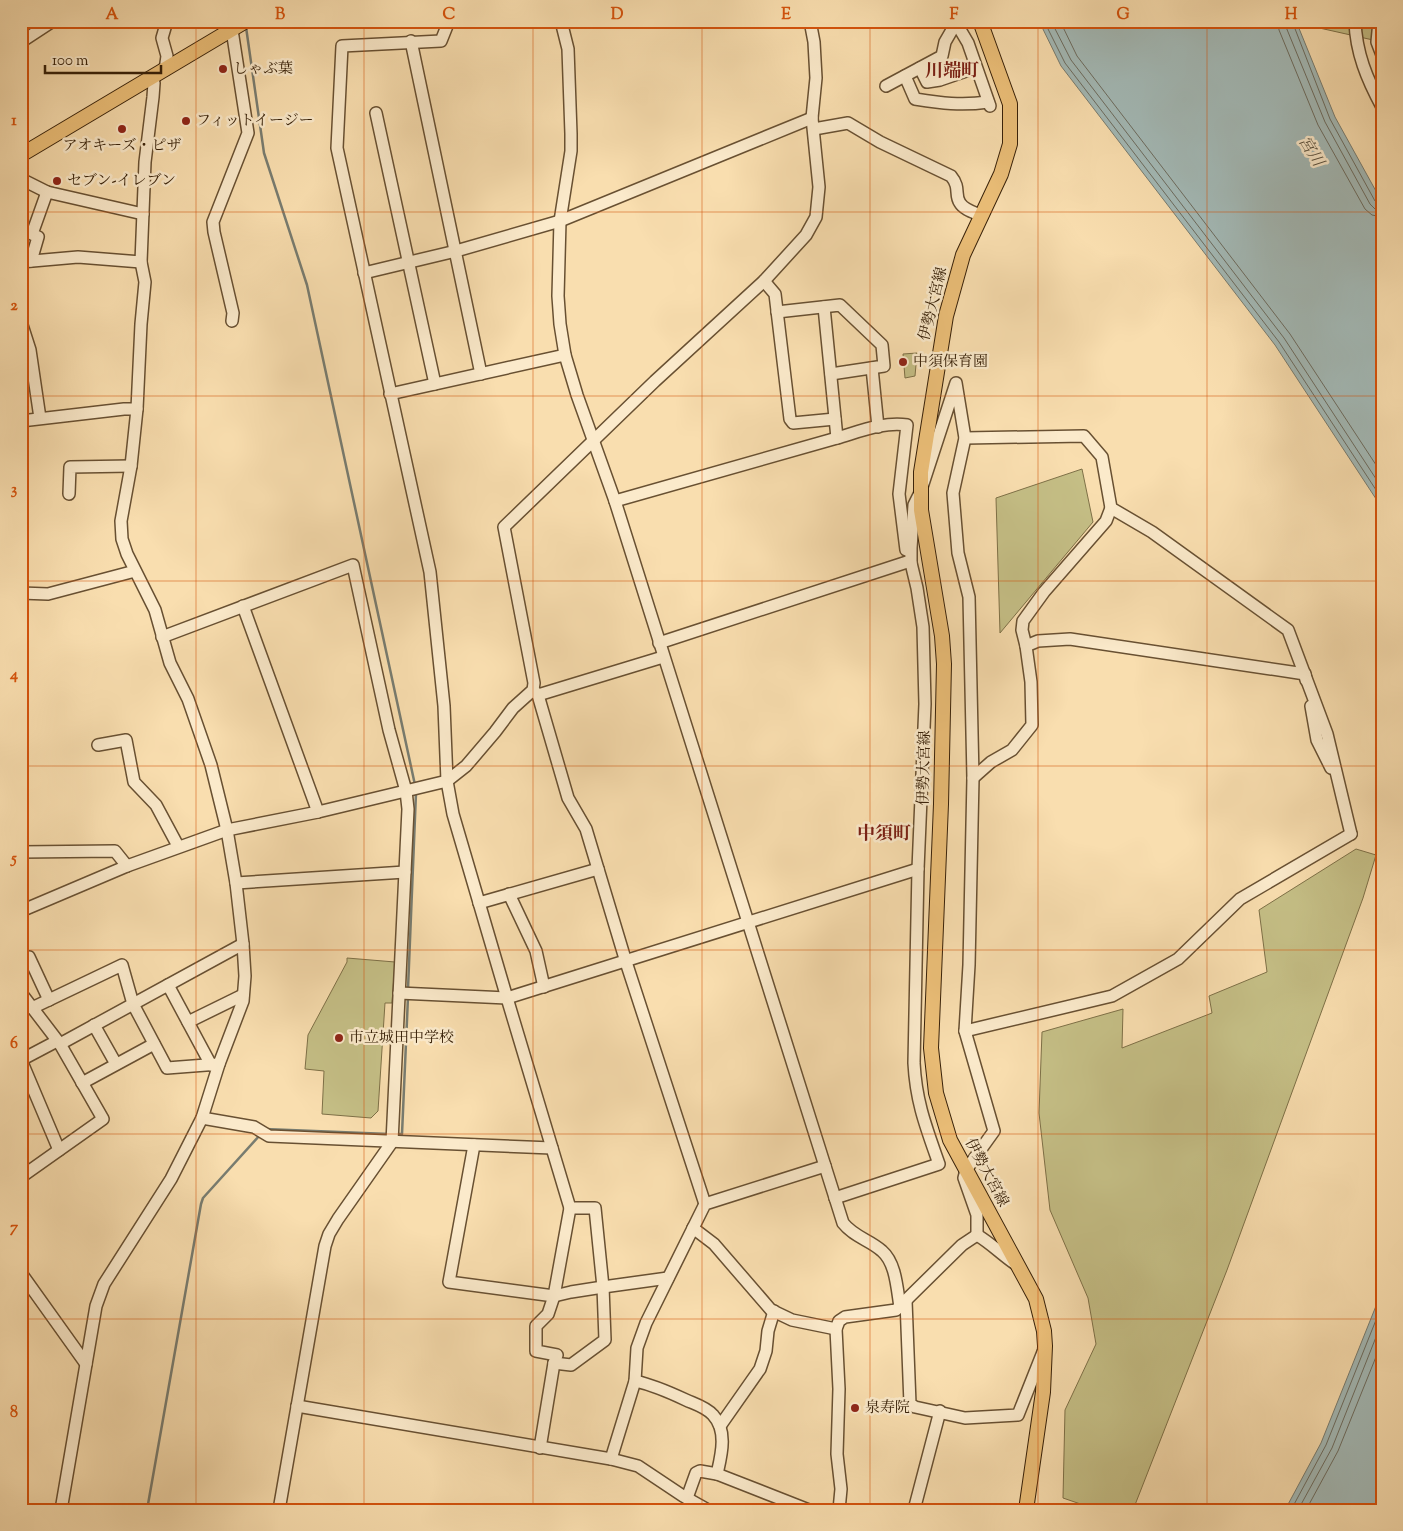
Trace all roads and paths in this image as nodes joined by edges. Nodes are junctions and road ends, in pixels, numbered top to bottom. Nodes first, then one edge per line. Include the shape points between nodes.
1 (53, 21) edge
2 (167, 21) edge
3 (449, 21) edge
4 (561, 21) edge
5 (810, 21) edge
6 (980, 21) edge
7 (1356, 21) edge
8 (1379, 21) edge
9 (955, 22) edge
10 (238, 26) edge
11 (21, 42) edge
12 (411, 42) junction
13 (1382, 55) edge
14 (920, 68) junction
15 (975, 68) junction
16 (165, 70) junction
17 (905, 76) junction
18 (152, 78) junction
19 (886, 86) dead end
20 (1382, 107) edge
21 (376, 113) dead end
22 (813, 124) junction
23 (21, 155) edge
24 (21, 178) edge
25 (47, 192) junction
26 (143, 214) junction
27 (982, 216) junction
28 (560, 221) junction
29 (456, 251) junction
30 (26, 261) edge
31 (141, 262) junction
32 (410, 262) junction
33 (364, 273) junction
34 (764, 281) junction
35 (824, 308) junction
36 (778, 312) junction
37 (232, 321) dead end
38 (21, 322) edge
39 (565, 354) junction
40 (872, 368) junction
41 (482, 374) junction
42 (831, 374) junction
43 (435, 384) junction
44 (390, 394) junction
45 (137, 409) junction
46 (40, 418) junction
47 (835, 419) junction
48 (21, 421) edge
49 (878, 428) junction
50 (837, 438) junction
51 (964, 438) junction
52 (594, 441) junction
53 (131, 466) junction
54 (920, 493) junction
55 (69, 494) dead end
56 (615, 501) junction
57 (1111, 508) junction
58 (909, 562) junction
59 (135, 571) junction
60 (21, 594) edge
61 (243, 606) junction
62 (162, 637) junction
63 (659, 643) junction
64 (1026, 646) junction
65 (664, 657) junction
66 (1305, 674) junction
67 (536, 693) junction
68 (98, 744) dead end
69 (973, 778) junction
70 (447, 781) junction
71 (413, 789) junction
72 (318, 812) junction
73 (227, 830) junction
74 (178, 846) junction
75 (21, 852) edge
76 (127, 866) junction
77 (598, 868) junction
78 (918, 869) junction
79 (405, 872) junction
80 (236, 883) junction
81 (509, 894) junction
82 (479, 903) junction
83 (21, 911) edge
84 (748, 923) junction
85 (243, 944) junction
86 (21, 959) edge
87 (626, 962) junction
88 (168, 985) junction
89 (544, 987) junction
90 (21, 993) edge
91 (405, 993) junction
92 (243, 995) junction
93 (507, 998) junction
94 (49, 1000) junction
95 (133, 1004) junction
96 (32, 1008) junction
97 (188, 1022) junction
98 (94, 1025) junction
99 (965, 1031) junction
100 (58, 1042) junction
101 (154, 1044) junction
102 (21, 1060) edge
103 (116, 1064) junction
104 (215, 1064) junction
105 (82, 1083) junction
106 (202, 1118) junction
107 (392, 1138) junction
108 (474, 1146) junction
109 (552, 1148) junction
110 (58, 1150) junction
111 (825, 1166) junction
112 (966, 1170) junction
113 (21, 1177) edge
114 (835, 1198) junction
115 (705, 1204) junction
116 (570, 1208) junction
117 (693, 1228) junction
118 (977, 1235) junction
119 (1017, 1265) junction
120 (21, 1273) edge
121 (668, 1278) junction
122 (603, 1286) junction
123 (554, 1296) junction
124 (903, 1304) junction
125 (774, 1311) junction
126 (836, 1329) junction
127 (1045, 1346) junction
128 (554, 1363) junction
129 (86, 1364) junction
130 (635, 1380) junction
131 (297, 1406) junction
132 (940, 1412) junction
133 (720, 1426) junction
134 (540, 1448) junction
135 (611, 1459) junction
136 (717, 1474) junction
137 (686, 1498) junction
138 (61, 1510) edge
139 (279, 1510) edge
140 (708, 1510) edge
141 (809, 1510) edge
142 (839, 1510) edge
143 (914, 1510) edge
144 (1026, 1510) edge

1 - 11 street
2 - 16 street via 162,38 167,56
3 - 12 street via 440,41
4 - 28 street via 568,49 571,151
5 - 22 street via 816,78
6 - 27 main road, 伊勢大宮線 via 1007,93 1011,116 1006,159
7 - 20 street via 1356,38 1364,72
8 - 13 street via 1377,42
9 - 14 street via 942,56
9 - 15 street via 968,43
10 - 16 main road
10 - 37 street via 248,133 213,222 234,313
12 - 29 street
12 - 33 street via 342,46 337,148
14 - 15 street via 927,82
14 - 17 street
15 - 17 street via 989,104 950,104 915,99
16 - 18 main road
17 - 19 street
18 - 23 main road
18 - 26 street
21 - 32 street
22 - 27 street via 848,123 952,176 957,183 959,202
22 - 28 street
22 - 34 street via 820,187 816,217 806,235
24 - 25 street
25 - 26 street
25 - 30 street via 32,234 38,237
26 - 31 street
27 - 54 main road, 伊勢大宮線 via 964,254 946,316
28 - 29 street
28 - 39 street via 558,296
29 - 32 street
29 - 41 street
30 - 31 street via 78,256
31 - 45 street via 145,282
32 - 33 street
32 - 43 street
33 - 44 street
34 - 36 street via 775,294
34 - 52 street
35 - 36 street
35 - 40 street via 840,305 882,345 884,366
35 - 42 street
36 - 47 street via 790,419 794,423
38 - 46 street via 30,350
39 - 41 street
39 - 52 street
40 - 42 street
40 - 49 street
41 - 43 street
42 - 47 street
43 - 44 street
44 - 70 street via 430,572 444,706
45 - 46 street
45 - 53 street
46 - 48 street
47 - 50 street
49 - 50 street
49 - 58 street via 907,425 899,494
50 - 56 street
51 - 54 street via 956,383
51 - 57 street via 1084,436 1102,457
51 - 69 street via 953,493 958,553 969,597
52 - 56 street
52 - 67 street via 504,527
53 - 55 street via 70,467
53 - 59 street via 121,521 122,539
54 - 58 street via 914,505
54 - 112 main road, 伊勢大宮線 via 944,664 931,1048 942,1118
56 - 63 street
57 - 64 street via 1106,521 1024,620 1022,630
57 - 66 street via 1152,532 1288,630
58 - 63 street
58 - 78 street via 923,627 925,704
59 - 60 street via 48,594
59 - 62 street via 155,610
61 - 62 street
61 - 71 street via 353,565 388,730
61 - 72 street
62 - 73 street via 206,749
63 - 65 street
64 - 66 street via 1038,641 1070,639
64 - 69 street via 1032,725 1012,750
65 - 67 street
65 - 84 street
66 - 99 street via 1317,740 1340,788 1351,834 1240,899 1178,958 1112,996
67 - 70 street via 513,708 466,766
67 - 77 street via 568,798 586,829
68 - 74 street via 126,740 134,782 156,805
69 - 99 street
70 - 71 street
70 - 82 street via 453,814
71 - 72 street
71 - 79 street via 408,809
72 - 73 street
73 - 74 street
73 - 80 street
74 - 76 street
75 - 76 street via 115,851
76 - 83 street
77 - 81 street
77 - 87 street
78 - 84 street
78 - 114 street via 915,1080 920,1111 939,1164
79 - 80 street
79 - 91 street
80 - 85 street
81 - 82 street
81 - 89 street via 536,951
82 - 93 street
84 - 87 street
84 - 111 street
85 - 88 street
85 - 92 street
86 - 94 street via 29,957
87 - 89 street
87 - 115 street
88 - 95 street
88 - 97 street
89 - 93 street
90 - 96 street
91 - 93 street
91 - 107 street
92 - 97 street
92 - 104 street
93 - 109 street
94 - 95 street via 122,965
94 - 96 street
95 - 98 street
95 - 101 street
96 - 100 street
97 - 104 street
98 - 100 street
98 - 103 street
99 - 112 street via 994,1130
100 - 102 street
100 - 105 street
101 - 103 street
101 - 104 street via 166,1068
102 - 110 street
103 - 105 street
104 - 106 street
105 - 110 street via 103,1120
106 - 107 street via 254,1127 269,1136
106 - 129 street via 171,1179 104,1284 91,1327
107 - 108 street
107 - 131 street via 329,1234
108 - 109 street
108 - 123 street via 449,1282
109 - 116 street
110 - 113 street
111 - 114 street
111 - 115 street
112 - 118 street via 964,1178 977,1215
112 - 119 main road, 伊勢大宮線
114 - 124 street via 849,1231 882,1250 890,1262
115 - 117 street
116 - 122 street via 595,1208
116 - 123 street
117 - 121 street
117 - 125 street via 714,1244
118 - 119 street
118 - 124 street via 962,1245
119 - 127 main road, 伊勢大宮線 via 1036,1299
120 - 129 street
121 - 122 street
121 - 130 street via 637,1348
122 - 123 street
122 - 128 street via 605,1340 571,1365
123 - 128 street via 548,1314 536,1326 536,1350 557,1355
124 - 126 street via 896,1310 845,1317
124 - 132 street via 910,1404
125 - 126 street via 792,1320
125 - 133 street via 760,1368
126 - 142 street
127 - 132 street via 1018,1415 965,1418
127 - 144 main road, 伊勢大宮線 via 1043,1392
128 - 134 street
129 - 138 street
130 - 133 street via 705,1408
130 - 135 street
131 - 134 street
131 - 139 street
132 - 143 street
133 - 136 street via 722,1451
134 - 135 street
135 - 137 street via 638,1466
136 - 137 street via 696,1472
136 - 141 street
137 - 140 street

